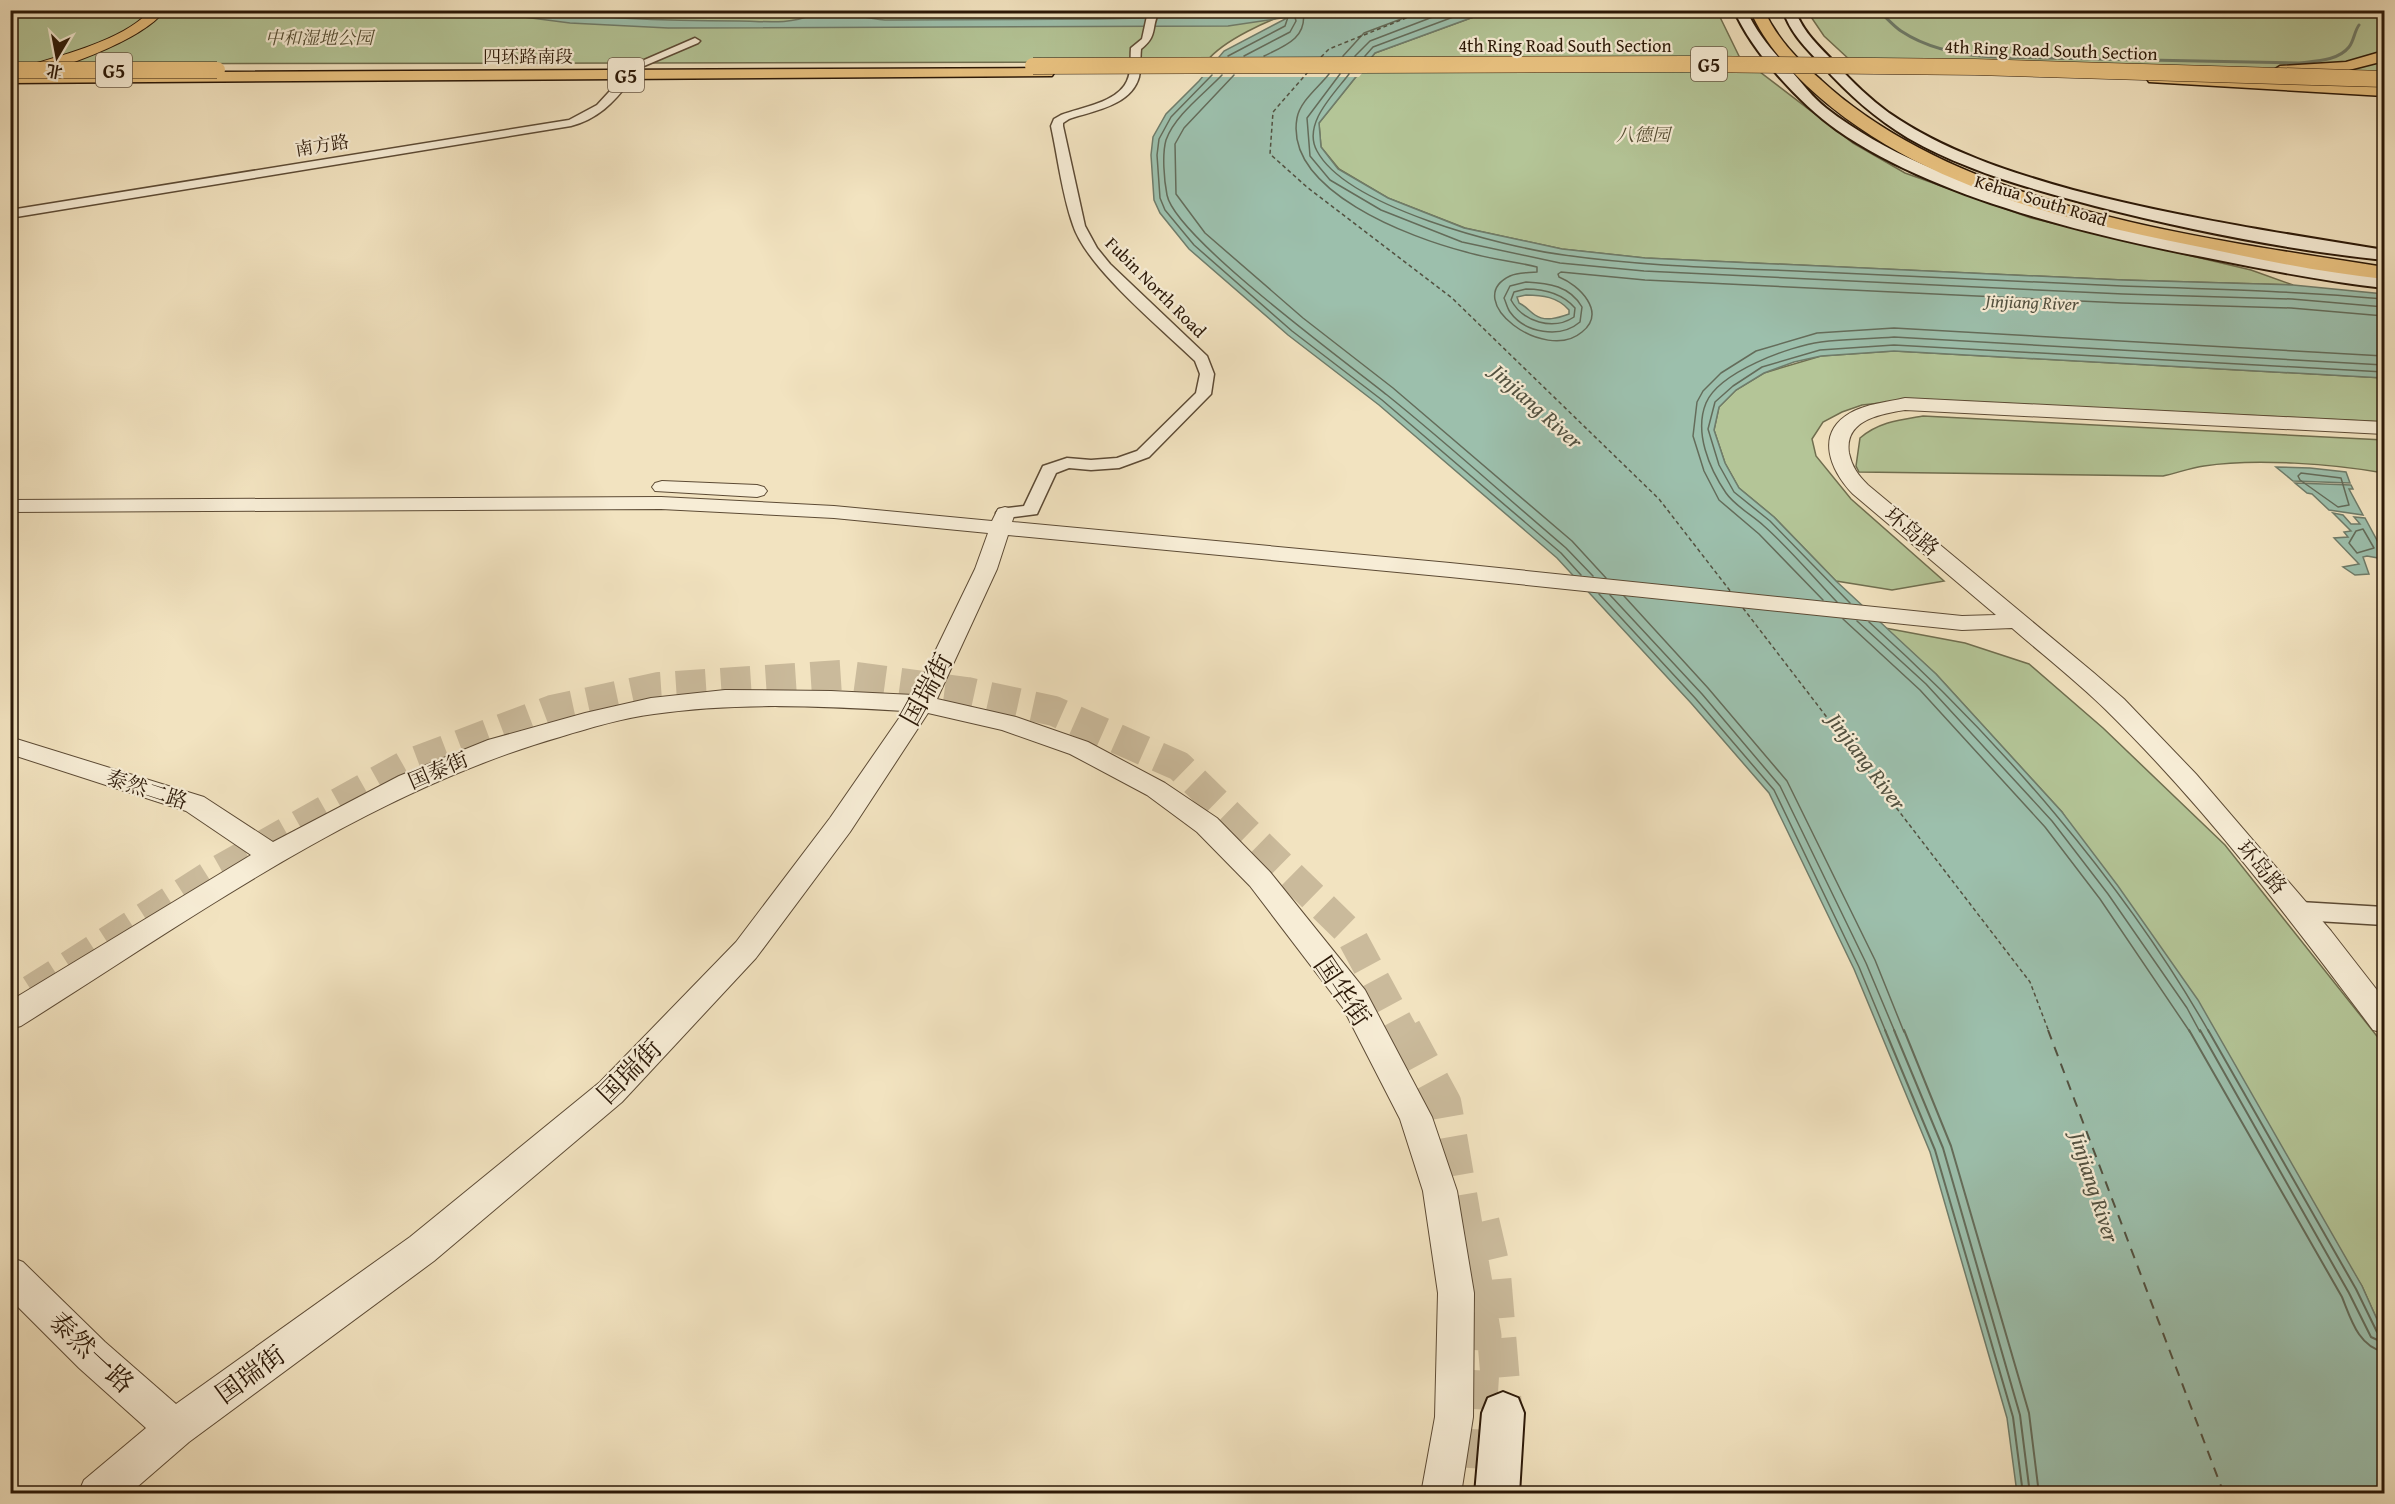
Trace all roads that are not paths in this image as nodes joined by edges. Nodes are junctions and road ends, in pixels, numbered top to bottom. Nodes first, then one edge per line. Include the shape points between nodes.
1 (137, 10) edge
2 (158, 10) edge
3 (1740, 10) edge
4 (1757, 10) edge
5 (1772, 10) edge
6 (1788, 10) edge
7 (1154, 13) edge
8 (694, 40) dead end
9 (2385, 56) edge
10 (640, 64) tunnel mouth
11 (1975, 67) junction
12 (1039, 69) junction
13 (10, 70) edge
14 (212, 74) junction
15 (10, 77) edge
16 (2385, 79) edge
17 (1792, 80) junction
18 (624, 82) tunnel mouth
19 (2385, 88) edge
20 (1837, 107) junction
21 (10, 214) edge
22 (2283, 253) junction
23 (2385, 255) edge
24 (2385, 262) edge
25 (2385, 274) edge
26 (2385, 283) edge
27 (2385, 428) edge
28 (10, 494) edge
29 (10, 506) edge
30 (1003, 520) junction
31 (1507, 570) junction
32 (1997, 604) junction
33 (2017, 621) junction
34 (922, 704) junction
35 (10, 745) edge
36 (272, 855) junction
37 (2300, 911) junction
38 (2385, 916) edge
39 (10, 1017) edge
40 (2385, 1021) edge
41 (10, 1274) edge
42 (1503, 1413) tunnel mouth
43 (175, 1428) junction
44 (98, 1494) edge
45 (1441, 1494) edge
46 (1497, 1494) edge

1 - 13 main road via 126,25 93,44
2 - 15 main road via 146,25 120,38
3 - 17 main road via 1752,35
4 - 20 highway, Kehua South Road via 1769,34
5 - 22 highway, Kehua South Road via 1792,42 1854,107 1922,149 2021,189 2081,207
6 - 23 main road via 1800,34 1853,91 1893,122 1980,165 2122,208 2279,240
7 - 30 street, Fubin North Road via 1147,40 1136,48 1135,74 1128,88 1099,105 1065,117 1057,126 1080,226 1091,249 1202,359 1207,374 1203,394 1143,454 1119,463 1067,463 1049,470 1030,510
8 - 10 street
9 - 11 highway, bridge via 2359,65 2299,71
11 - 12 highway, 4th Ring Road South Section / G5, bridge via 1701,64
11 - 16 highway, 4th Ring Road South Section / G5, bridge
12 - 14 highway, 四环路南段 / G5
12 - 19 highway, 4th Ring Road South Section / G5 via 1973,74
13 - 14 highway, 四环路南段 / G5, bridge
14 - 15 highway, 四环路南段 / G5
17 - 20 main road
17 - 26 main road via 1820,110 1860,138 1928,173 1978,192 2048,215 2185,250
18 - 21 street, 南方路 via 604,108 571,123
20 - 22 highway, Kehua South Road via 1910,152 1999,189 2140,229
22 - 24 highway, Kehua South Road
22 - 25 highway, Kehua South Road
27 - 32 street, 环岛路 via 1905,404 1854,417 1844,427 1840,440 1842,466 1861,490
28 - 30 street via 702,487 819,495
29 - 30 street via 661,503
30 - 31 street
30 - 34 street, 国瑞街 via 974,597
31 - 32 street via 1945,607
31 - 33 street via 1962,623
32 - 33 street, 环岛路
33 - 37 street, 环岛路 via 2114,704
34 - 36 street, 国泰街 via 725,698 651,706 497,746 408,782
34 - 43 street, 国瑞街 via 840,825 746,950 611,1092 422,1249
34 - 45 street, 国华街 via 1007,723 1079,748 1156,789 1207,825 1260,879 1354,999 1416,1117 1440,1191 1456,1293 1454,1417
35 - 36 street, 泰然二路 via 195,804
36 - 39 street, 国泰街
37 - 38 street
37 - 40 street, 环岛路
41 - 43 street, 泰然一路 via 92,1355
42 - 46 main road
43 - 44 street, 国瑞街

